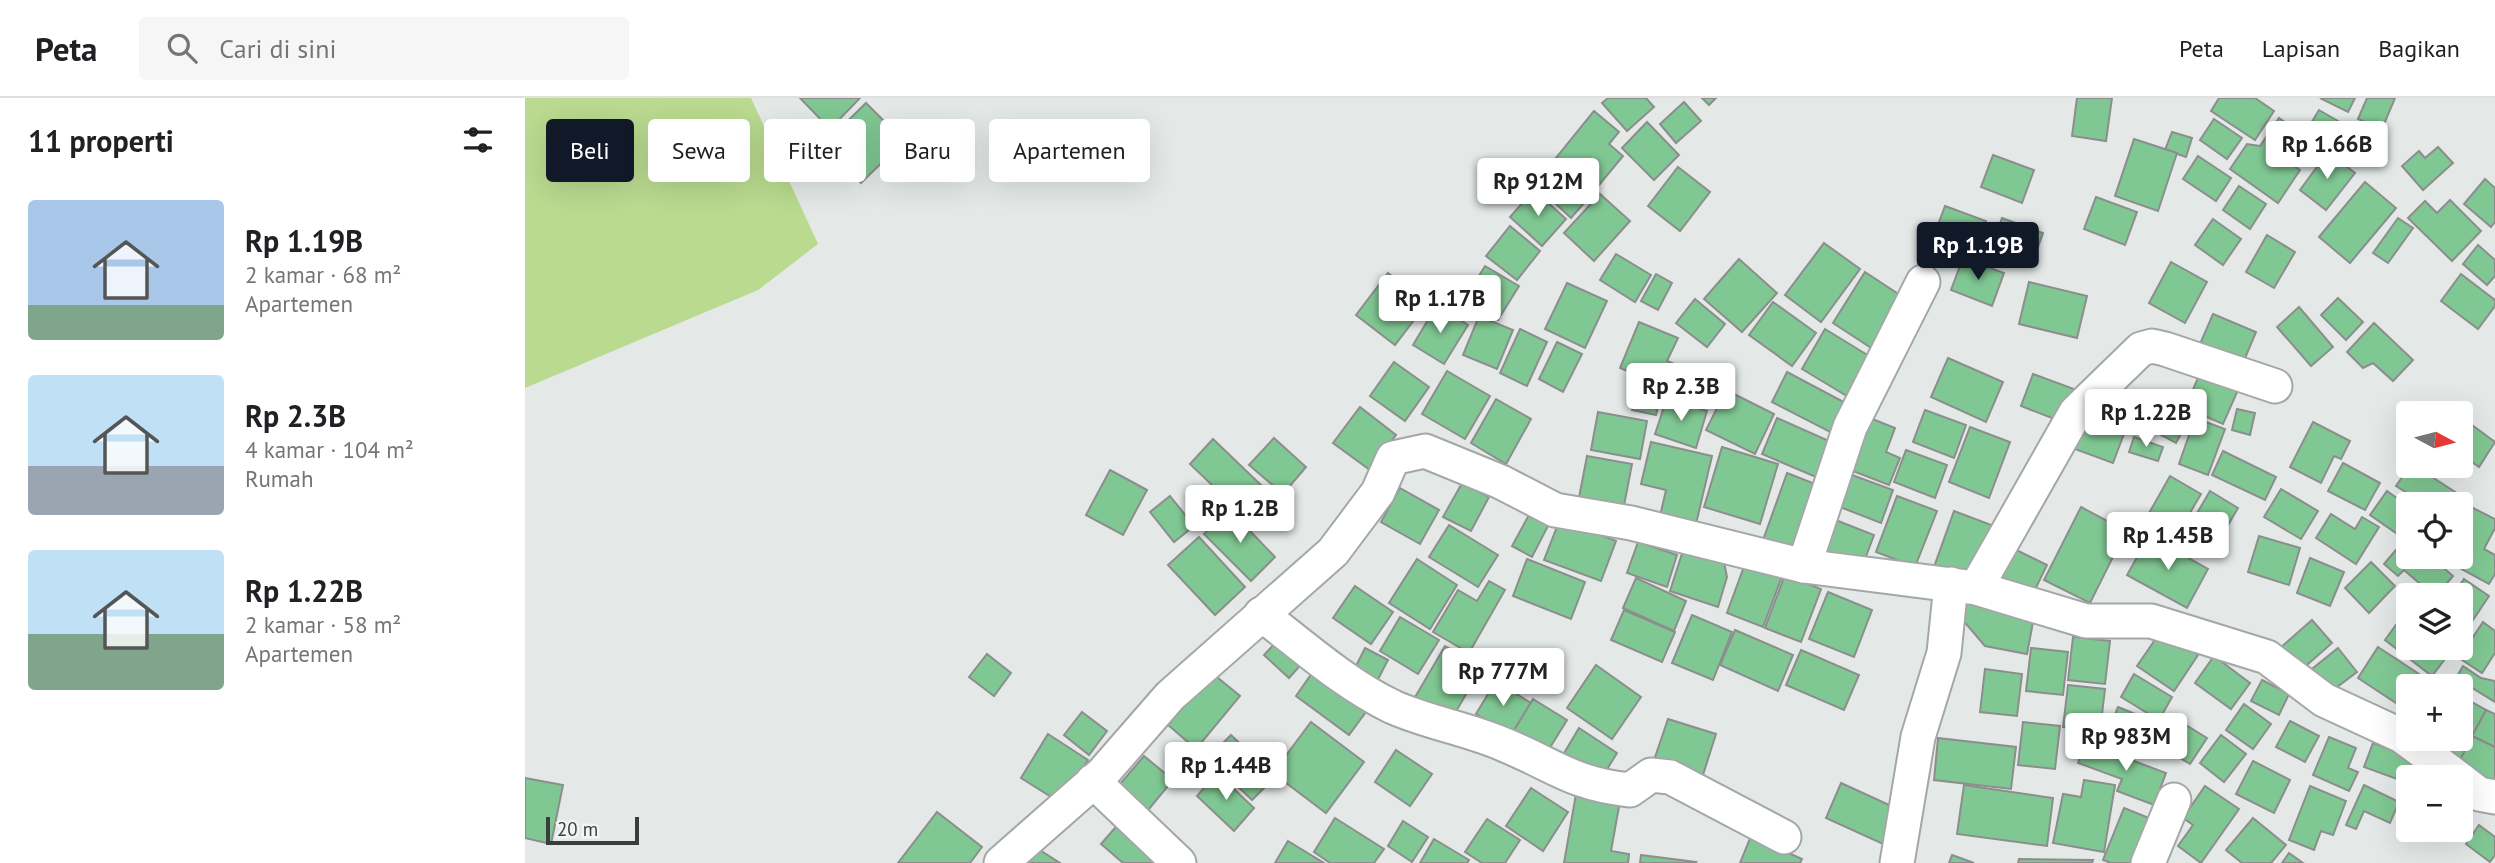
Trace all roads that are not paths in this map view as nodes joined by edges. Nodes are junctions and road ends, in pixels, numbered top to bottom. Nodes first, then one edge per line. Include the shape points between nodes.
1 (1923, 282) dead end
2 (2275, 386) dead end
3 (1804, 566) junction
4 (1963, 586) junction
5 (1261, 614) junction
6 (2441, 765) edge
7 (1093, 781) junction
8 (2473, 789) edge
9 (2495, 797) edge
10 (2173, 800) dead end
11 (1784, 837) dead end
12 (1001, 863) edge
13 (1179, 863) edge
14 (1898, 863) edge
15 (2148, 863) edge

1 - 3 street via 1850,427
2 - 4 street via 2165,349 2141,349 2076,412
3 - 4 street
3 - 5 street via 1630,523 1555,510 1425,451 1393,458 1378,492 1333,552
4 - 6 street via 2086,621 2151,621 2267,657 2324,700 2402,736
4 - 14 street via 1918,737
5 - 7 street via 1170,696
5 - 11 street via 1359,688 1393,706 1484,736 1575,780 1604,788 1630,790 1651,775 1670,777
7 - 12 street
7 - 13 street
8 - 9 street
10 - 15 street

